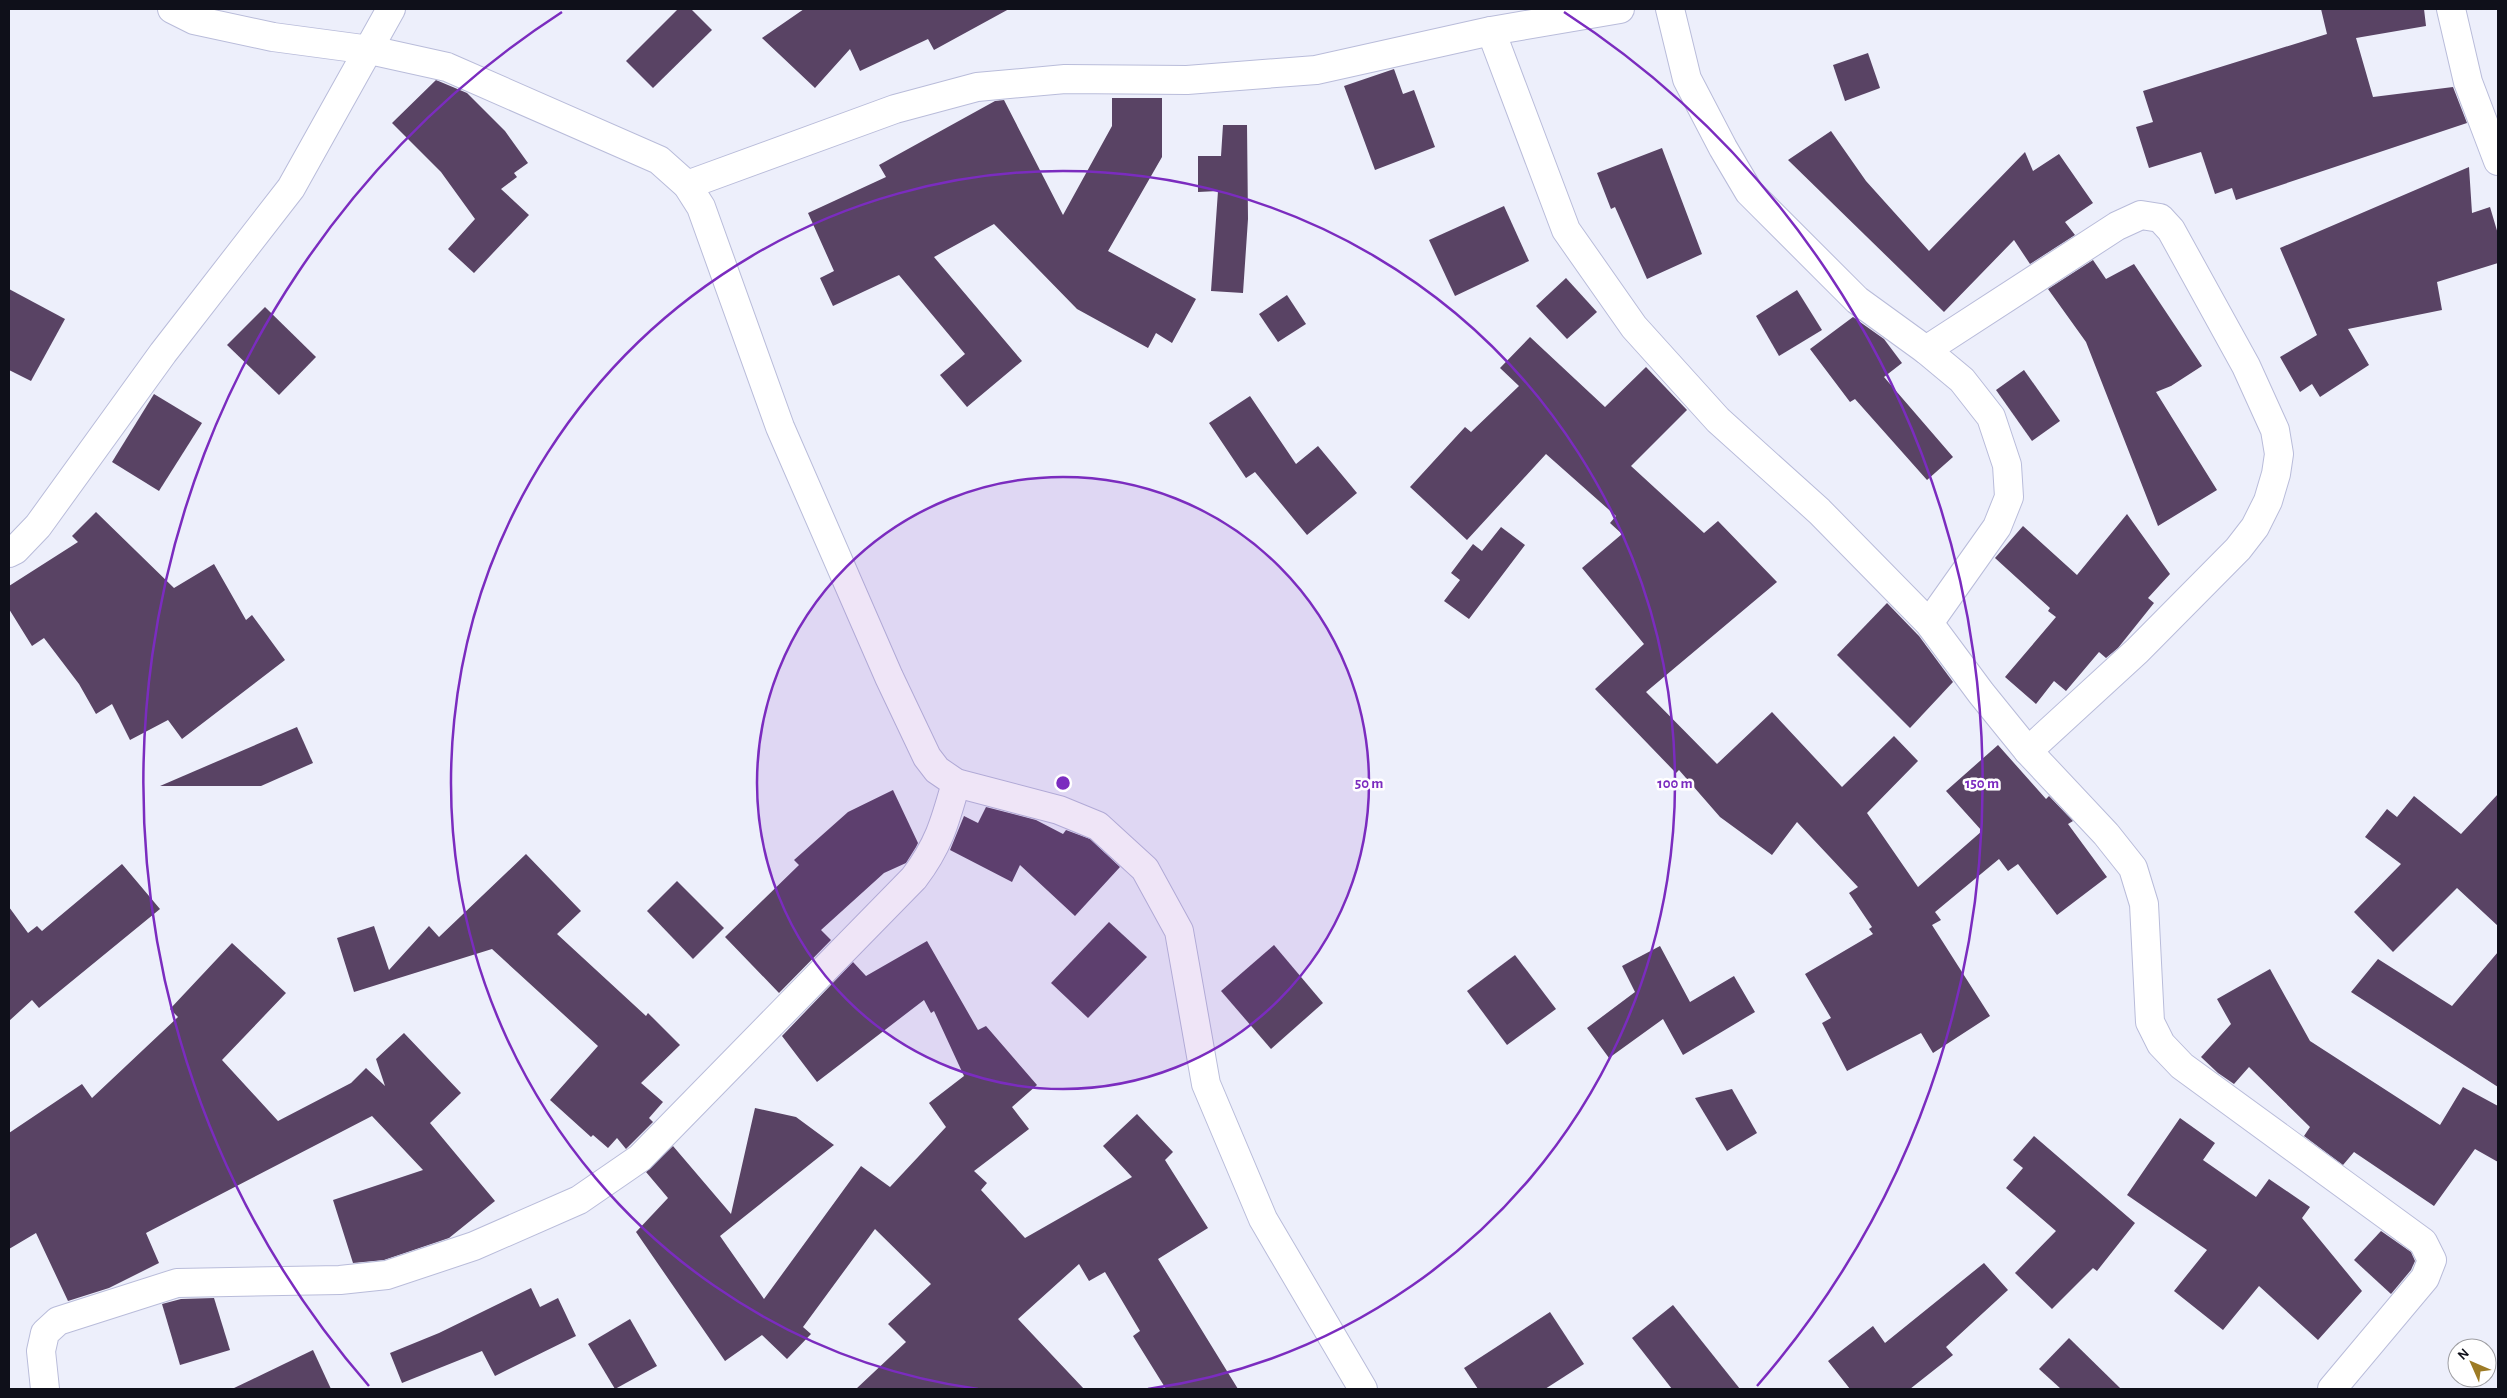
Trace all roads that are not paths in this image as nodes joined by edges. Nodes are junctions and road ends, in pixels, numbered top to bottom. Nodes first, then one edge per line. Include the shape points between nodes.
1 (172, 9) edge
2 (390, 9) edge
3 (1620, 9) edge
4 (1670, 9) edge
5 (2451, 9) edge
6 (1491, 31) junction
7 (370, 50) junction
8 (2498, 161) edge
9 (687, 185) junction
10 (1926, 350) junction
11 (9, 554) edge
12 (1930, 623) junction
13 (2028, 750) junction
14 (956, 783) junction
15 (45, 1389) edge
16 (1363, 1389) edge
17 (2332, 1389) edge

1 - 7 street via 194,20 273,37
2 - 7 street
3 - 6 street
4 - 10 street via 1687,79 1722,148 1749,192 1857,300
5 - 8 street via 2468,82
6 - 9 street via 1316,70 1187,80 1065,78 977,87 895,109
6 - 12 street via 1566,230 1634,327 1718,420 1819,511
7 - 9 street via 447,67 659,160
7 - 11 street via 292,188 163,353 38,526
9 - 14 street via 701,207 780,427 889,677 927,757 936,770
10 - 12 street via 1962,380 1991,417 2006,465 2009,497 1997,527
10 - 13 street via 2117,226 2142,215 2160,218 2171,230 2199,278 2246,366 2275,430 2279,454 2268,501 2238,549 2137,650
12 - 13 street
13 - 17 street via 2106,834 2132,868 2144,904 2150,1022 2161,1044 2182,1066 2423,1242 2432,1260 2425,1278
14 - 15 street via 943,830 914,878 640,1158 578,1200 474,1246 387,1275 331,1280 177,1283 58,1321 45,1333 41,1351
14 - 16 street via 1059,810 1098,826 1145,870 1179,931 1206,1084 1263,1218

